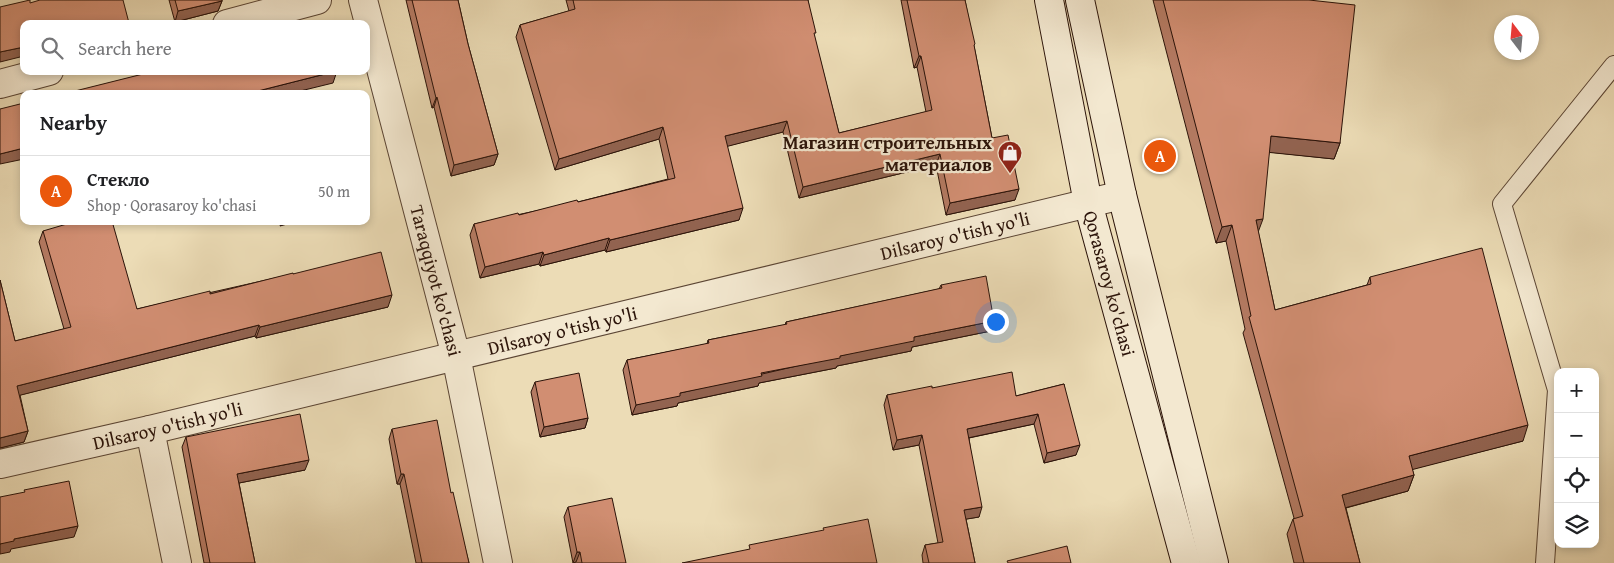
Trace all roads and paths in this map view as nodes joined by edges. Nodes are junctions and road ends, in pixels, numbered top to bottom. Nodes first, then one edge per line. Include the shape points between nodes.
1 (316, 0) edge
2 (363, 0) edge
3 (1049, 0) edge
4 (1080, 0) edge
5 (242, 20) edge
6 (368, 20) edge
7 (370, 27) edge
8 (1614, 65) edge
9 (34, 75) edge
10 (0, 84) edge
11 (1122, 195) junction
12 (1088, 203) junction
13 (456, 356) junction
14 (150, 430) junction
15 (0, 464) edge
16 (177, 563) edge
17 (498, 563) edge
18 (1186, 563) edge
19 (1214, 563) edge
20 (1545, 563) edge

1 - 5 street
2 - 6 street, Taraqqiyot ko'chasi
3 - 12 street, Qorasaroy ko'chasi
4 - 11 street, Qorasaroy ko'chasi
7 - 13 street, Taraqqiyot ko'chasi
8 - 20 lane via 1502,204 1557,390
9 - 10 street
11 - 12 street, Dilsaroy o'tish yo'li
11 - 19 street, Qorasaroy ko'chasi
12 - 13 street, Dilsaroy o'tish yo'li
12 - 18 street, Qorasaroy ko'chasi
13 - 14 street, Dilsaroy o'tish yo'li
13 - 17 street, Taraqqiyot ko'chasi
14 - 15 street, Dilsaroy o'tish yo'li
14 - 16 street

